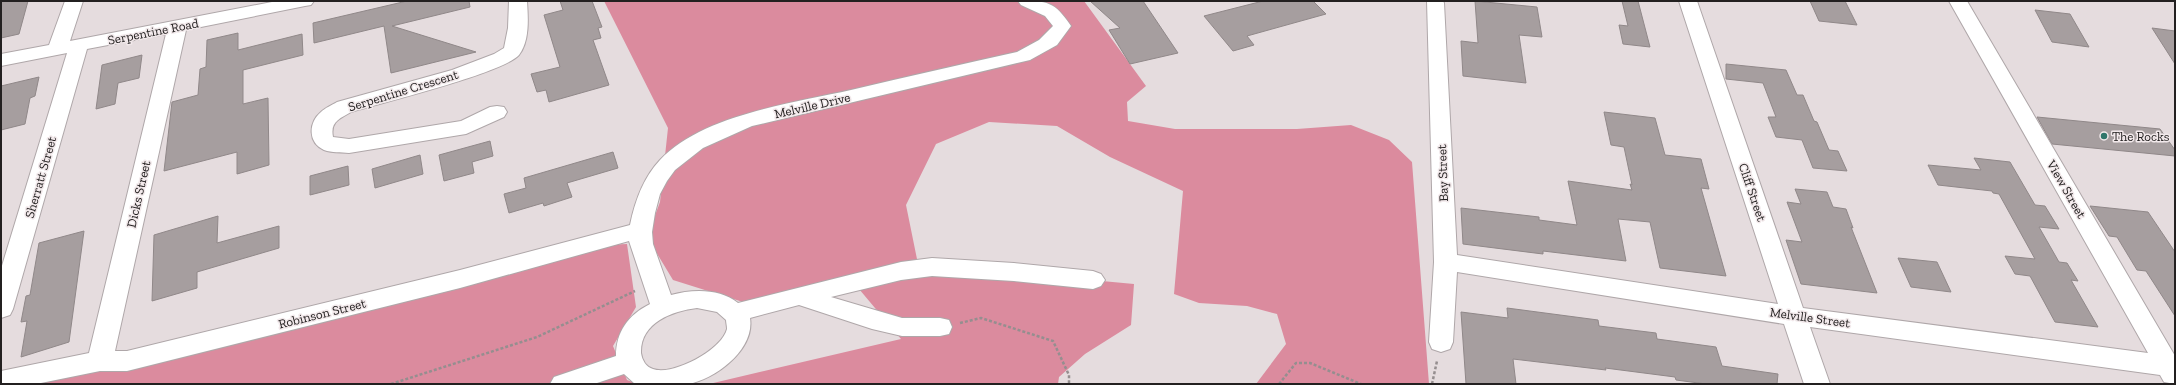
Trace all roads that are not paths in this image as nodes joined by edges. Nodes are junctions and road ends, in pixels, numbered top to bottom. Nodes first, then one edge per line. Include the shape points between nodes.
1 (74, 1) edge
2 (304, 1) edge
3 (518, 1) edge
4 (1027, 1) edge
5 (1688, 1) edge
6 (1958, 1) edge
7 (1435, 3) dead end
8 (176, 27) junction
9 (79, 45) junction
10 (57, 50) junction
11 (1, 60) edge
12 (497, 112) dead end
13 (641, 230) junction
14 (1446, 262) junction
15 (1093, 280) dead end
16 (801, 297) junction
17 (663, 307) junction
18 (1, 309) edge
19 (733, 313) junction
20 (1795, 316) junction
21 (940, 327) road end
22 (1441, 342) dead end
23 (100, 361) junction
24 (630, 362) junction
25 (2173, 370) edge
26 (1, 381) edge
27 (693, 382) edge
28 (563, 384) edge
29 (1817, 384) edge

1 - 10 street
2 - 8 street, Serpentine Road
3 - 12 street, Serpentine Crescent via 516,42 510,52 484,65 344,107 327,117 321,128 323,140 331,145 349,146 466,127
4 - 13 street, Melville Drive via 1052,12 1062,26 1047,44 1023,56 746,121 688,146 668,164 651,185
5 - 20 street, Cliff Street
6 - 25 street, View Street
7 - 14 street, Bay Street
8 - 9 street, Serpentine Road
8 - 23 street, Dicks Street
9 - 10 street, Serpentine Road
9 - 18 street, Sherratt Street
10 - 11 street, Serpentine Road
13 - 17 street, Melville Drive via 641,243
13 - 23 street, Robinson Street via 460,279 127,361
14 - 20 street, Melville Street
14 - 22 street, Bay Street
15 - 16 street via 932,267 901,271
16 - 19 street
16 - 21 street via 902,327
17 - 19 street via 686,300 708,300 727,307
17 - 24 street via 651,314 634,332 628,352
19 - 27 street via 739,322 740,332 735,349 722,365
20 - 25 street, Melville Street
20 - 29 street, Cliff Street
23 - 26 street, Robinson Street
24 - 27 street via 643,377 654,381
24 - 28 street

